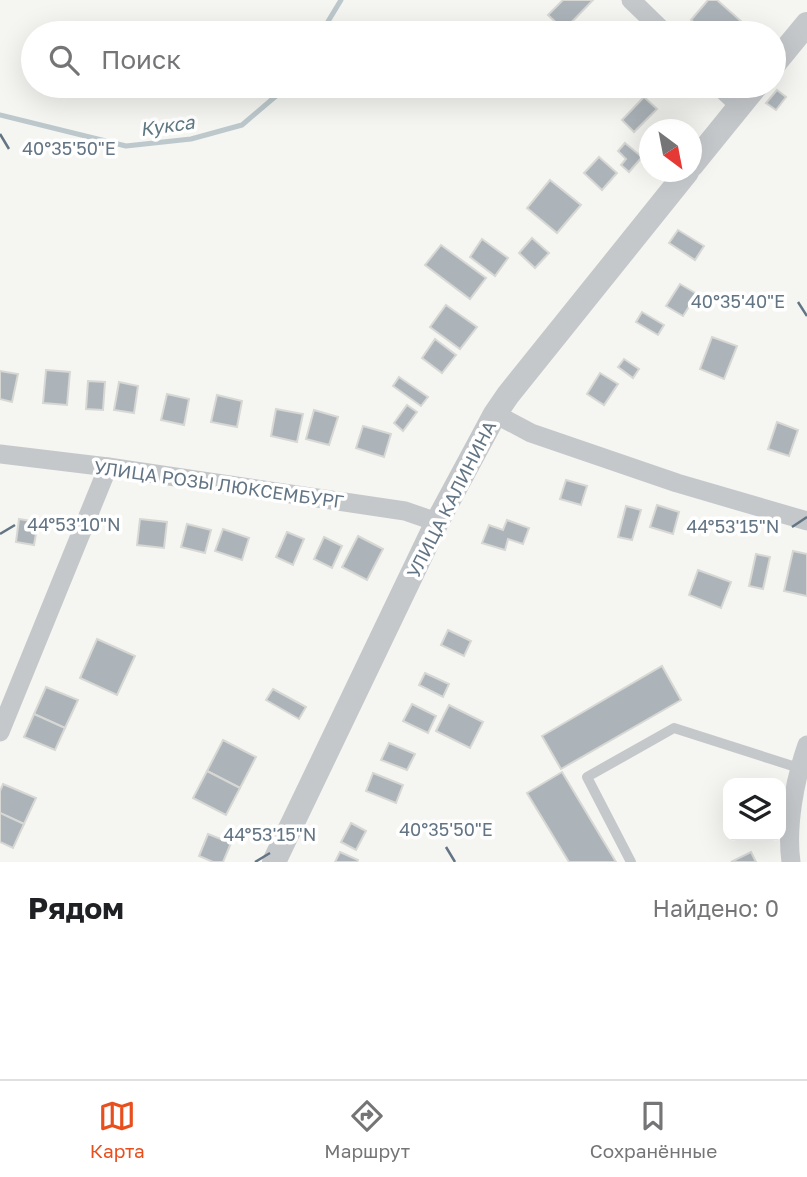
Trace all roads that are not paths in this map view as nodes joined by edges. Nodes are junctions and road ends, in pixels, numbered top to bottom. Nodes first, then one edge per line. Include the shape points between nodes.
1 (631, 0) edge
2 (653, 21) edge
3 (807, 24) edge
4 (786, 49) edge
5 (732, 98) edge
6 (745, 98) edge
7 (739, 105) junction
8 (702, 151) edge
9 (679, 182) edge
10 (495, 414) junction
11 (0, 454) edge
12 (108, 467) junction
13 (807, 521) edge
14 (437, 522) junction
15 (0, 732) edge
16 (807, 745) edge
17 (799, 768) junction
18 (274, 862) edge
19 (631, 862) edge
20 (791, 862) edge

1 - 2 street
3 - 4 street
5 - 7 street
6 - 7 street
7 - 8 street
9 - 10 street, УЛИЦА КАЛИНИНА
10 - 13 street via 531,433
10 - 14 street, УЛИЦА КАЛИНИНА
11 - 12 street, УЛИЦА РОЗЫ ЛЮКСЕМБУРГ
12 - 14 street, УЛИЦА РОЗЫ ЛЮКСЕМБУРГ via 405,511
12 - 15 street
14 - 18 street, УЛИЦА КАЛИНИНА
16 - 17 street
17 - 19 lane via 674,728 587,777
17 - 20 street via 788,844

